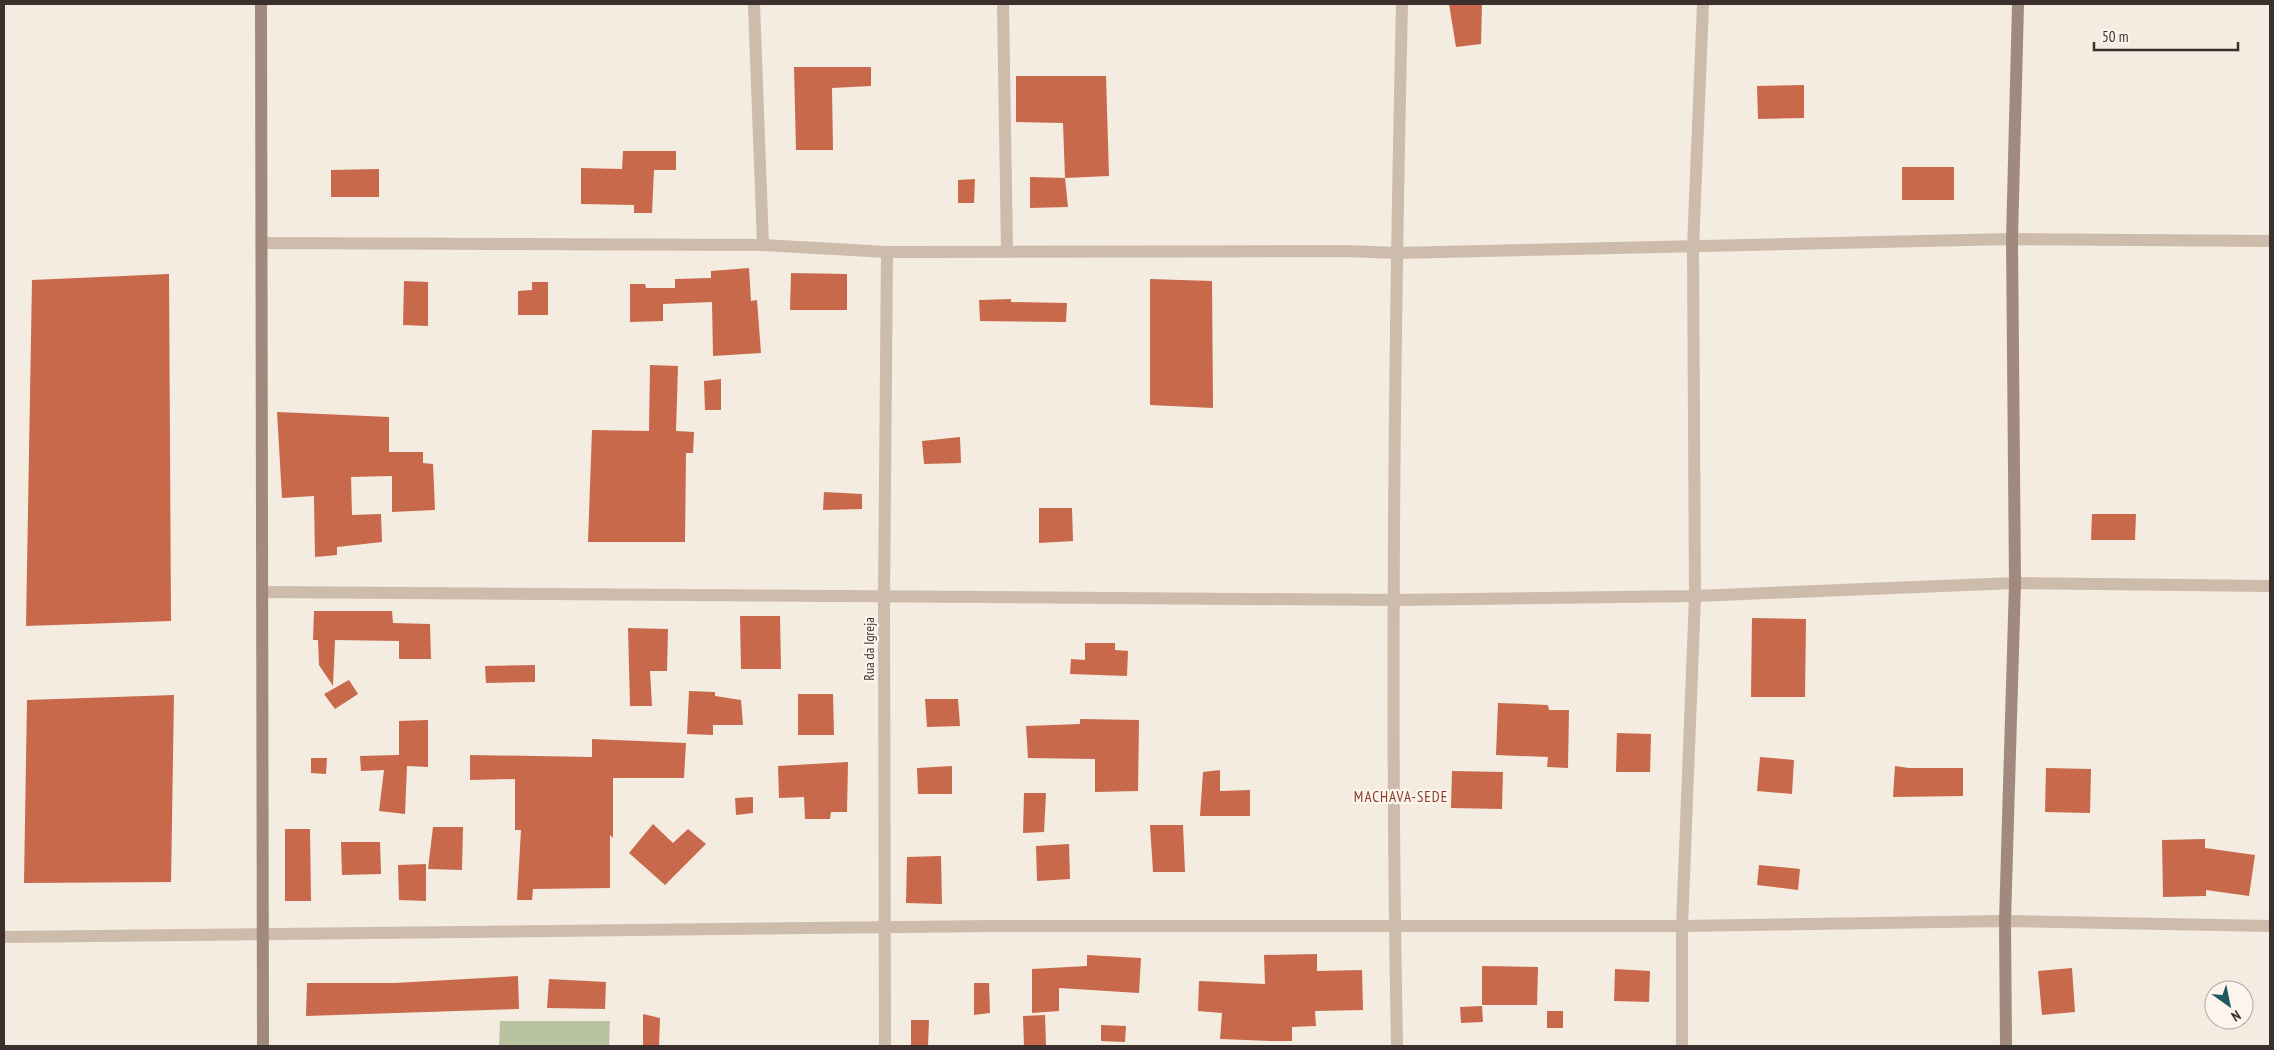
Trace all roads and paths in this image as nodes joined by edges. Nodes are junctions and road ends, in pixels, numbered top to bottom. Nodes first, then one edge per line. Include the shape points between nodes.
1 (260, 4) edge
2 (754, 4) edge
3 (1003, 4) edge
4 (1402, 4) edge
5 (1703, 4) edge
6 (2018, 4) edge
7 (2012, 239) junction
8 (2270, 241) edge
9 (262, 243) junction
10 (763, 245) junction
11 (1694, 248) junction
12 (1007, 251) junction
13 (886, 252) junction
14 (1396, 253) junction
15 (2016, 583) junction
16 (2270, 586) edge
17 (263, 592) junction
18 (1695, 596) junction
19 (884, 597) junction
20 (1395, 600) junction
21 (2005, 921) junction
22 (1395, 924) junction
23 (1682, 926) junction
24 (2270, 926) edge
25 (884, 928) junction
26 (264, 934) junction
27 (4, 937) edge
28 (263, 1046) edge
29 (885, 1046) edge
30 (1397, 1046) edge
31 (1682, 1046) edge
32 (2006, 1046) edge

1 - 9 street
2 - 10 street
3 - 12 street
4 - 14 street
5 - 11 street
6 - 7 street
7 - 8 street
7 - 11 street
7 - 15 street
9 - 10 street
9 - 17 street
10 - 13 street
11 - 14 street
11 - 18 street
12 - 13 street
12 - 14 street
13 - 19 street, Rua da Igreja
14 - 20 street
15 - 16 street
15 - 18 street
15 - 21 street
17 - 19 street
17 - 26 street
18 - 20 street
18 - 23 street
19 - 20 street
19 - 25 street, Rua da Igreja
20 - 22 street
21 - 23 street
21 - 24 street
21 - 32 street
22 - 23 street
22 - 25 street
22 - 30 street
23 - 31 street
25 - 26 street
25 - 29 street, Rua da Igreja
26 - 27 street
26 - 28 street

